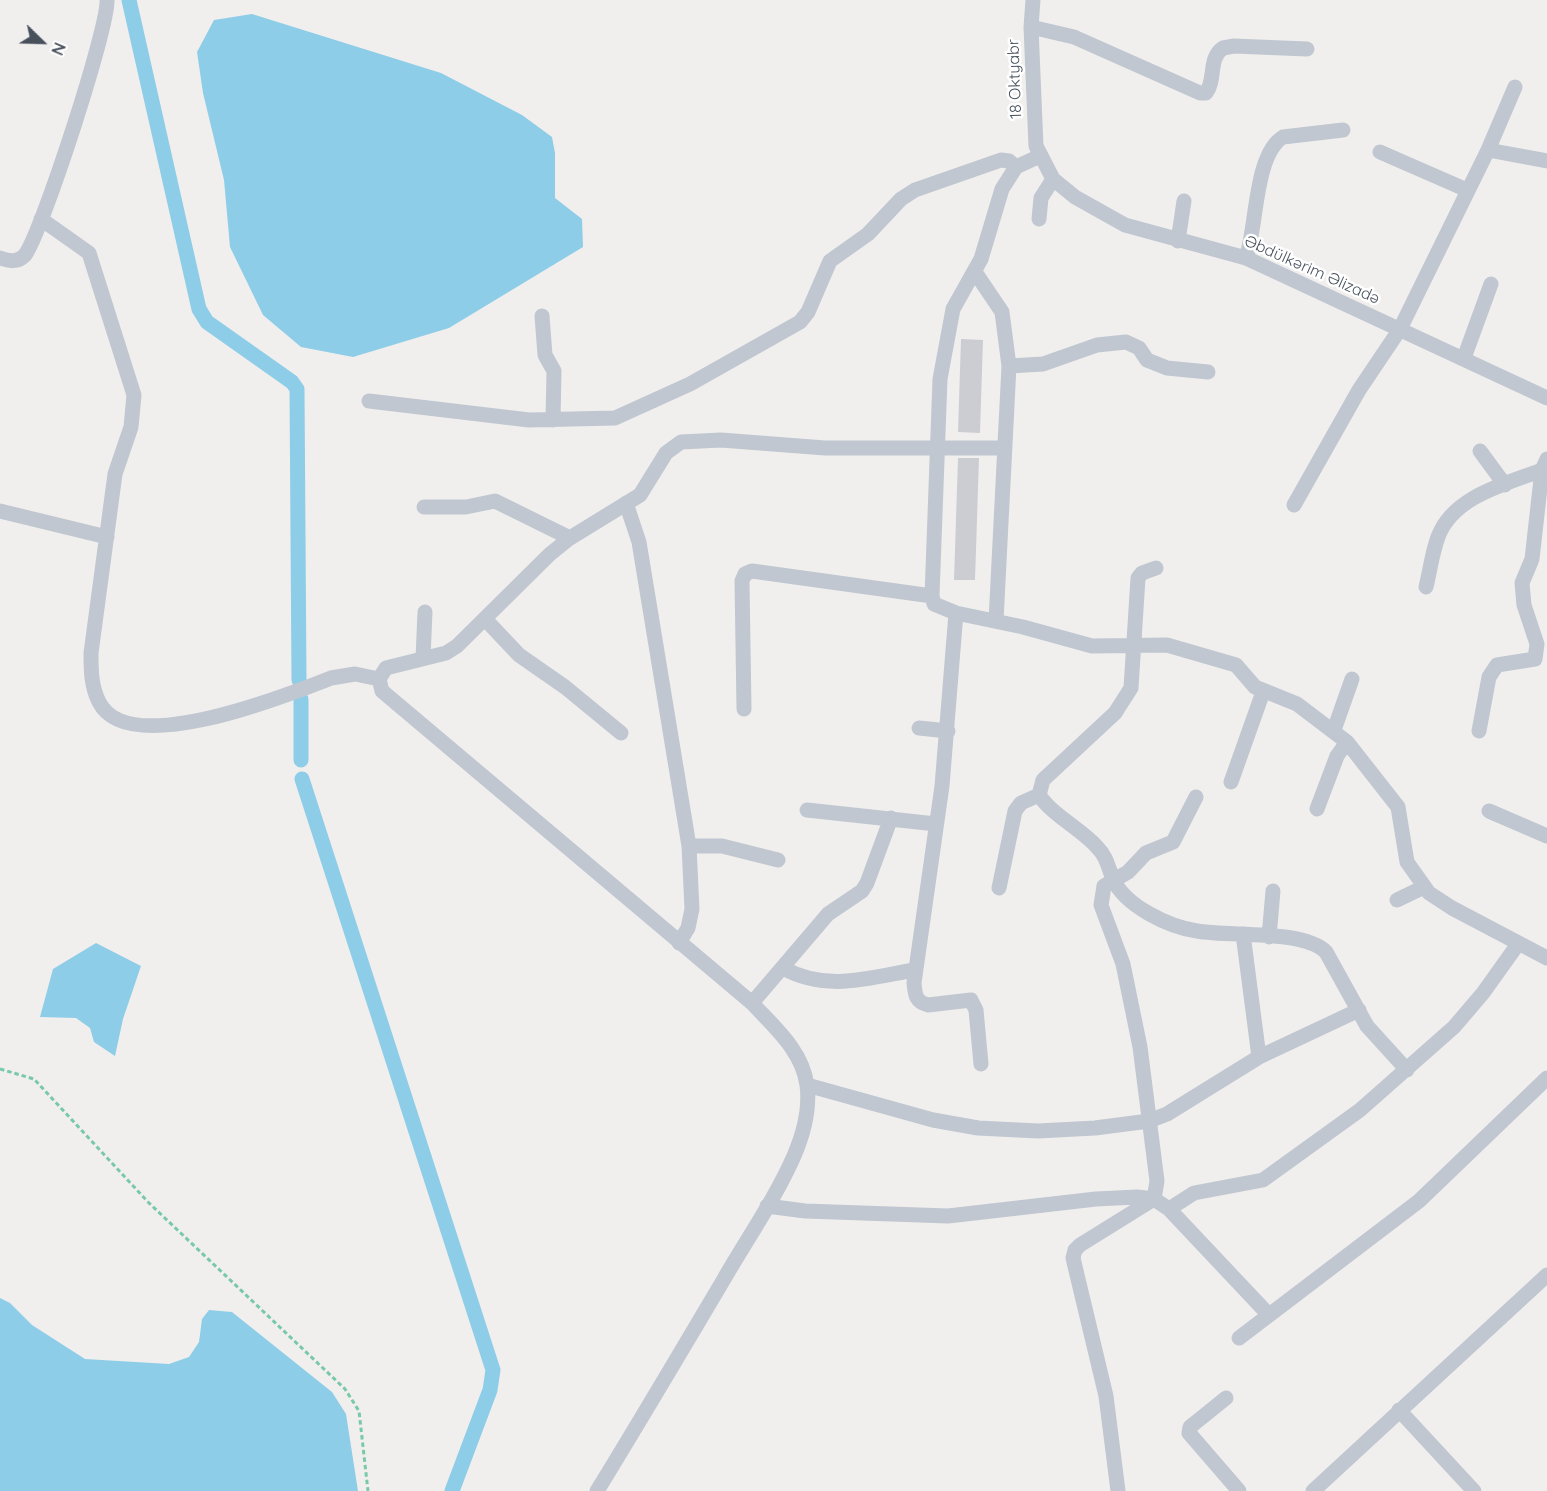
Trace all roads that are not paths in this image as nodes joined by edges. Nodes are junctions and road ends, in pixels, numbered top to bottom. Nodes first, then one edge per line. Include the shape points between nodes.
1 (107, 0) edge
2 (1033, 0) edge
3 (1031, 27) junction
4 (1307, 50) dead end
5 (1515, 87) dead end
6 (1343, 130) dead end
7 (1488, 150) junction
8 (1380, 153) dead end
9 (1040, 156) junction
10 (1547, 161) edge
11 (1016, 166) junction
12 (1053, 179) junction
13 (1467, 190) junction
14 (1184, 201) dead end
15 (41, 219) junction
16 (1039, 219) dead end
17 (1178, 241) junction
18 (0, 258) edge
19 (1246, 258) junction
20 (975, 272) junction
21 (1491, 284) dead end
22 (542, 316) dead end
23 (1400, 329) junction
24 (1464, 358) junction
25 (1009, 366) junction
26 (1208, 372) dead end
27 (1547, 398) edge
28 (369, 401) dead end
29 (553, 420) junction
30 (938, 447) junction
31 (1003, 448) junction
32 (1480, 451) dead end
33 (1544, 464) edge
34 (1504, 484) junction
35 (626, 503) junction
36 (1294, 505) dead end
37 (424, 507) dead end
38 (0, 511) edge
39 (107, 537) junction
40 (570, 538) junction
41 (1540, 559) edge
42 (1156, 568) dead end
43 (1426, 587) dead end
44 (932, 596) junction
45 (425, 612) dead end
46 (956, 613) junction
47 (485, 619) junction
48 (996, 621) junction
49 (1132, 646) junction
50 (423, 658) junction
51 (378, 679) junction
52 (1352, 679) dead end
53 (1263, 692) junction
54 (744, 709) dead end
55 (919, 728) dead end
56 (1334, 730) junction
57 (948, 731) junction
58 (1479, 731) dead end
59 (621, 733) dead end
60 (1347, 742) junction
61 (1231, 782) dead end
62 (1039, 795) junction
63 (1196, 797) dead end
64 (1317, 809) dead end
65 (807, 810) dead end
66 (1489, 810) dead end
67 (891, 818) junction
68 (936, 824) junction
69 (1547, 836) edge
70 (688, 846) junction
71 (778, 860) dead end
72 (1113, 879) junction
73 (1424, 886) junction
74 (999, 888) dead end
75 (1273, 891) dead end
76 (1397, 900) dead end
77 (1243, 934) junction
78 (1269, 936) junction
79 (679, 943) junction
80 (1518, 944) junction
81 (1547, 958) edge
82 (783, 968) junction
83 (914, 970) junction
84 (752, 1003) junction
85 (1359, 1011) junction
86 (1259, 1057) junction
87 (981, 1064) dead end
88 (1407, 1070) junction
89 (1547, 1078) edge
90 (807, 1085) junction
91 (1149, 1121) junction
92 (1154, 1199) junction
93 (767, 1206) junction
94 (1169, 1209) junction
95 (1547, 1275) edge
96 (1268, 1314) junction
97 (1239, 1338) dead end
98 (1226, 1398) dead end
99 (1399, 1410) junction
100 (597, 1491) edge
101 (1118, 1491) edge
102 (1239, 1491) edge
103 (1314, 1491) edge
104 (1474, 1491) edge

1 - 15 street via 91,68
2 - 3 street, 18 Oktyabr
3 - 4 street via 1074,37 1200,93 1206,93 1210,87 1215,58 1223,48
3 - 9 street, 18 Oktyabr via 1035,129
5 - 7 street
6 - 19 street via 1277,141 1260,179
7 - 10 street
7 - 13 street
8 - 13 street
9 - 11 street
9 - 12 street, Əbdülkərim Əlizadə
11 - 20 street via 1002,189
11 - 29 street via 1001,160 915,190 882,216 858,243 830,261 808,312 800,321 699,379 615,418
12 - 16 street via 1041,198
12 - 17 street, Əbdülkərim Əlizadə via 1075,197 1125,225
13 - 23 street
14 - 17 street
15 - 18 street via 21,259
15 - 39 street via 89,253 132,385 134,413 115,474
17 - 19 street, Əbdülkərim Əlizadə
19 - 23 street, Əbdülkərim Əlizadə
20 - 25 street via 1002,312
20 - 30 street via 956,303 944,346
21 - 24 street
22 - 29 street via 545,355 554,371
23 - 24 street, Əbdülkərim Əlizadə
23 - 36 street via 1332,435
24 - 27 street, Əbdülkərim Əlizadə
25 - 26 street via 1043,364 1097,345 1126,342 1139,348 1147,360 1167,368
25 - 31 street
28 - 29 street
30 - 31 street
30 - 35 street via 825,448 688,441 673,446 645,490
30 - 44 street
31 - 48 street
32 - 34 street
33 - 34 street
33 - 41 street
34 - 43 street via 1463,505 1449,517 1438,536
35 - 40 street
35 - 70 street via 639,542
37 - 40 street via 466,507 495,501
38 - 39 street
39 - 51 street via 91,678 99,704 111,715 146,727 186,725 331,678 355,674
40 - 47 street
41 - 58 street via 1522,584 1524,605 1537,644 1535,659 1497,665 1490,677
42 - 49 street via 1138,578
44 - 46 street via 934,604
44 - 54 street via 752,571 745,574
45 - 50 street
46 - 48 street
46 - 57 street
47 - 50 street via 458,646
47 - 59 street via 519,655
48 - 49 street via 1092,646
49 - 53 street via 1167,645 1226,660
49 - 62 street via 1133,673 1125,700 1042,780
50 - 51 street via 386,668
51 - 79 street via 382,691
52 - 56 street
53 - 56 street via 1297,704
53 - 61 street
55 - 57 street
56 - 60 street
57 - 68 street
60 - 64 street
60 - 73 street via 1398,807 1407,862
62 - 72 street via 1097,846
62 - 74 street via 1015,811
63 - 72 street via 1173,842 1152,849 1128,872
65 - 67 street
66 - 69 street
67 - 68 street
67 - 82 street via 862,891 836,907
68 - 83 street
70 - 71 street via 722,846
70 - 79 street via 692,909 688,928
72 - 77 street via 1128,898 1155,916 1196,931
72 - 91 street via 1104,886 1101,905 1123,964 1140,1047
73 - 76 street
73 - 80 street via 1438,900
75 - 78 street
77 - 78 street
77 - 86 street
78 - 85 street via 1319,945
79 - 84 street
80 - 81 street
80 - 88 street via 1462,1019
82 - 83 street via 810,980 837,983
82 - 84 street
83 - 87 street via 916,998 921,1004 971,1000 976,1010
84 - 90 street via 798,1056
85 - 86 street
85 - 88 street via 1372,1032
86 - 91 street via 1185,1104
88 - 94 street via 1360,1110 1263,1180 1194,1193
89 - 96 street via 1419,1200
90 - 91 street via 933,1120 978,1128 1038,1131
90 - 93 street via 801,1135
91 - 92 street via 1157,1181
92 - 93 street via 1096,1199 948,1216
92 - 94 street
92 - 101 street via 1080,1245 1073,1258 1106,1396
93 - 100 street
94 - 96 street
95 - 99 street
96 - 97 street
98 - 102 street via 1190,1427 1189,1433
99 - 103 street
99 - 104 street

